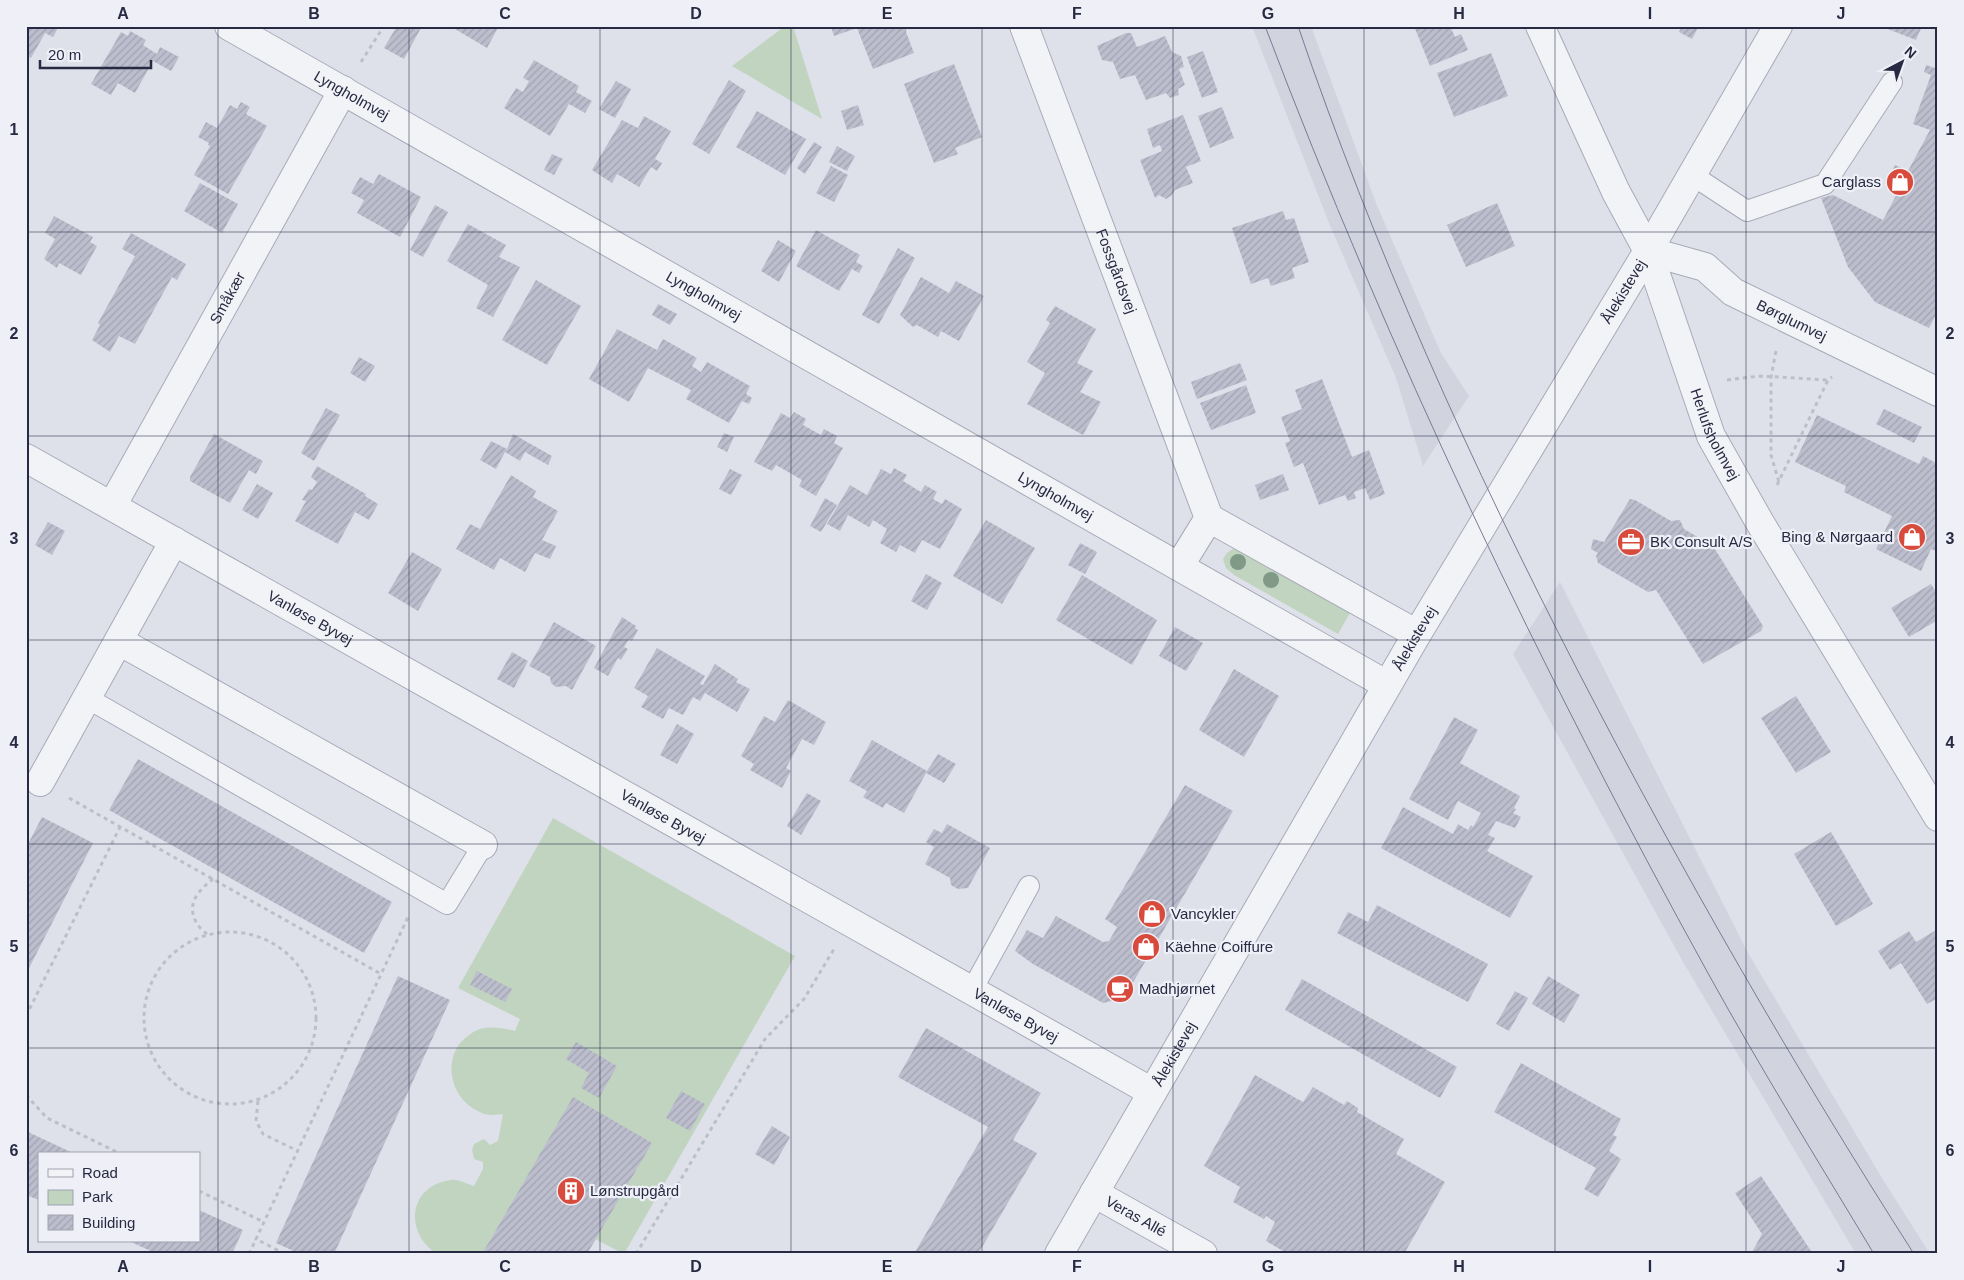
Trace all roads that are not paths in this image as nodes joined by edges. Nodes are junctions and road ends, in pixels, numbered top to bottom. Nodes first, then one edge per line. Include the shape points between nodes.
1 (229, 26) edge
2 (1024, 26) edge
3 (1540, 26) edge
4 (1778, 26) edge
5 (1892, 82) dead end
6 (342, 90) junction
7 (1692, 175) junction
8 (1648, 251) junction
9 (1938, 392) edge
10 (26, 458) edge
11 (112, 506) junction
12 (1209, 518) junction
13 (174, 541) junction
14 (1180, 565) junction
15 (1417, 634) junction
16 (119, 641) junction
17 (1387, 685) junction
18 (87, 698) junction
19 (40, 782) road end
20 (1938, 818) edge
21 (483, 845) joint
22 (1029, 886) dead end
23 (972, 990) junction
24 (1152, 1092) junction
25 (1094, 1193) junction
26 (1059, 1254) edge
27 (1203, 1254) edge

1 - 6 street, Lyngholmvej
2 - 12 street, Fossgårdsvej
3 - 8 street, Herlufsholmvej via 1616,192
4 - 7 street, Ålekistevej
5 - 7 lane via 1825,184 1747,211
6 - 11 street, Småkær
6 - 14 street, Lyngholmvej
7 - 8 street, Ålekistevej
8 - 9 street, Børglumvej via 1705,267 1733,292
8 - 15 street, Ålekistevej
8 - 20 street, Herlufsholmvej via 1711,436
10 - 11 street, Vanløse Byvej
11 - 13 street, Vanløse Byvej
12 - 14 street
12 - 15 street
13 - 16 street
13 - 23 street, Vanløse Byvej
14 - 17 street, Lyngholmvej
15 - 17 street, Ålekistevej
16 - 18 street
16 - 21 street
17 - 24 street, Ålekistevej
18 - 19 street
18 - 21 lane via 447,904
22 - 23 lane
23 - 24 street, Vanløse Byvej
24 - 25 street, Ålekistevej
25 - 26 street, Ålekistevej
25 - 27 street, Veras Allé

